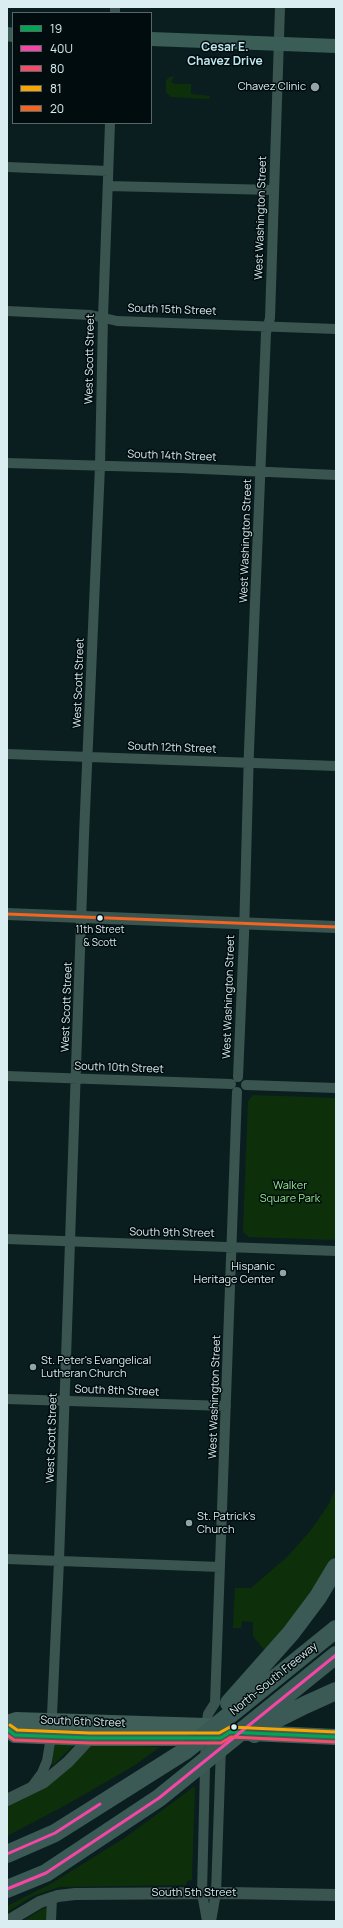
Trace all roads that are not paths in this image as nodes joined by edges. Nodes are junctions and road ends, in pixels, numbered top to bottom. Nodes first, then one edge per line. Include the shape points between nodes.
1 (280, 7) edge
2 (152, 39) edge
3 (278, 44) junction
4 (336, 46) edge
5 (110, 124) edge
6 (7, 167) edge
7 (108, 171) junction
8 (108, 186) junction
9 (274, 190) junction
10 (7, 311) edge
11 (103, 318) junction
12 (268, 326) junction
13 (336, 329) edge
14 (7, 463) edge
15 (100, 466) junction
16 (260, 472) junction
17 (336, 475) edge
18 (7, 754) edge
19 (88, 757) junction
20 (248, 762) junction
21 (336, 766) edge
22 (7, 914) edge
23 (82, 917) junction
24 (244, 923) junction
25 (336, 927) edge
26 (7, 1076) edge
27 (76, 1078) junction
28 (234, 1081) junction
29 (246, 1085) junction
30 (336, 1088) edge
31 (237, 1092) junction
32 (7, 1239) edge
33 (70, 1242) junction
34 (232, 1246) junction
35 (336, 1251) edge
36 (7, 1399) edge
37 (65, 1402) junction
38 (226, 1406) junction
39 (7, 1559) edge
40 (59, 1561) junction
41 (220, 1567) junction
42 (336, 1567) edge
43 (336, 1629) edge
44 (336, 1655) edge
45 (336, 1691) edge
46 (215, 1703) junction
47 (7, 1723) edge
48 (121, 1724) junction
49 (7, 1729) edge
50 (52, 1729) junction
51 (217, 1733) junction
52 (336, 1736) edge
53 (90, 1738) junction
54 (185, 1751) junction
55 (30, 1790) junction
56 (159, 1798) junction
57 (7, 1800) edge
58 (7, 1854) edge
59 (7, 1889) edge
60 (202, 1893) junction
61 (216, 1893) junction
62 (336, 1895) edge
63 (52, 1897) junction
64 (8, 1921) edge
65 (51, 1921) edge
66 (207, 1921) edge
67 (211, 1921) edge

1 - 3 street, West Washington Street
2 - 3 main road
3 - 4 main road
3 - 9 street, West Washington Street
5 - 7 street, West Scott Street
6 - 7 street
7 - 8 street, West Scott Street
8 - 9 street
8 - 11 street, West Scott Street
9 - 12 street, West Washington Street
10 - 11 street, South 15th Street via 91,315
11 - 12 street, South 15th Street via 117,321
11 - 15 street, West Scott Street
12 - 13 street, South 15th Street
12 - 16 street, West Washington Street
14 - 15 street, South 14th Street
15 - 16 street, South 14th Street
15 - 19 street, West Scott Street
16 - 17 street, South 14th Street
16 - 20 street, West Washington Street
18 - 19 street, South 12th Street
19 - 20 street, South 12th Street
19 - 23 street, West Scott Street
20 - 21 street, South 12th Street
20 - 24 street, West Washington Street
22 - 23 street
23 - 24 street
23 - 27 street, West Scott Street
24 - 25 street
24 - 28 street, West Washington Street
26 - 27 street, South 10th Street
27 - 28 street, South 10th Street
27 - 33 street, West Scott Street
28 - 29 street via 244,1080
28 - 31 street via 232,1089
29 - 30 street
29 - 31 street via 242,1091
31 - 34 street, West Washington Street
32 - 33 street, South 9th Street
33 - 34 street, South 9th Street
33 - 37 street, West Scott Street
34 - 35 street, South 9th Street
34 - 38 street, West Washington Street
36 - 37 street, South 8th Street
37 - 38 street, South 8th Street
37 - 40 street, West Scott Street
38 - 41 street, West Washington Street
39 - 40 street
40 - 41 street
40 - 50 street, West Scott Street
41 - 46 street, West Washington Street
42 - 54 highway via 318,1597 283,1643
43 - 54 highway, North-South Freeway
44 - 56 highway, North-South Freeway
45 - 56 highway via 305,1704 273,1722
46 - 51 street, West Washington Street via 221,1715
46 - 51 street, West Washington Street via 208,1714
47 - 50 main road, South 6th Street via 16,1720
48 - 50 main road, South 6th Street
48 - 51 main road, South 6th Street
48 - 53 street via 106,1726
49 - 50 main road, South 6th Street via 15,1735
50 - 53 main road, South 6th Street
50 - 55 street, West Scott Street via 47,1761
51 - 52 main road, South 6th Street
51 - 53 main road, South 6th Street
51 - 60 street, West Washington Street
51 - 61 street, West Washington Street
53 - 55 street via 59,1770
54 - 58 highway, North-South Freeway via 55,1833
55 - 57 street
56 - 59 highway, North-South Freeway via 46,1872
60 - 61 street, South 5th Street
60 - 63 street, South 5th Street via 75,1894
60 - 66 street, West Washington Street
61 - 62 street, South 5th Street
61 - 67 street, West Washington Street
63 - 64 street, South 5th Street
63 - 65 street

